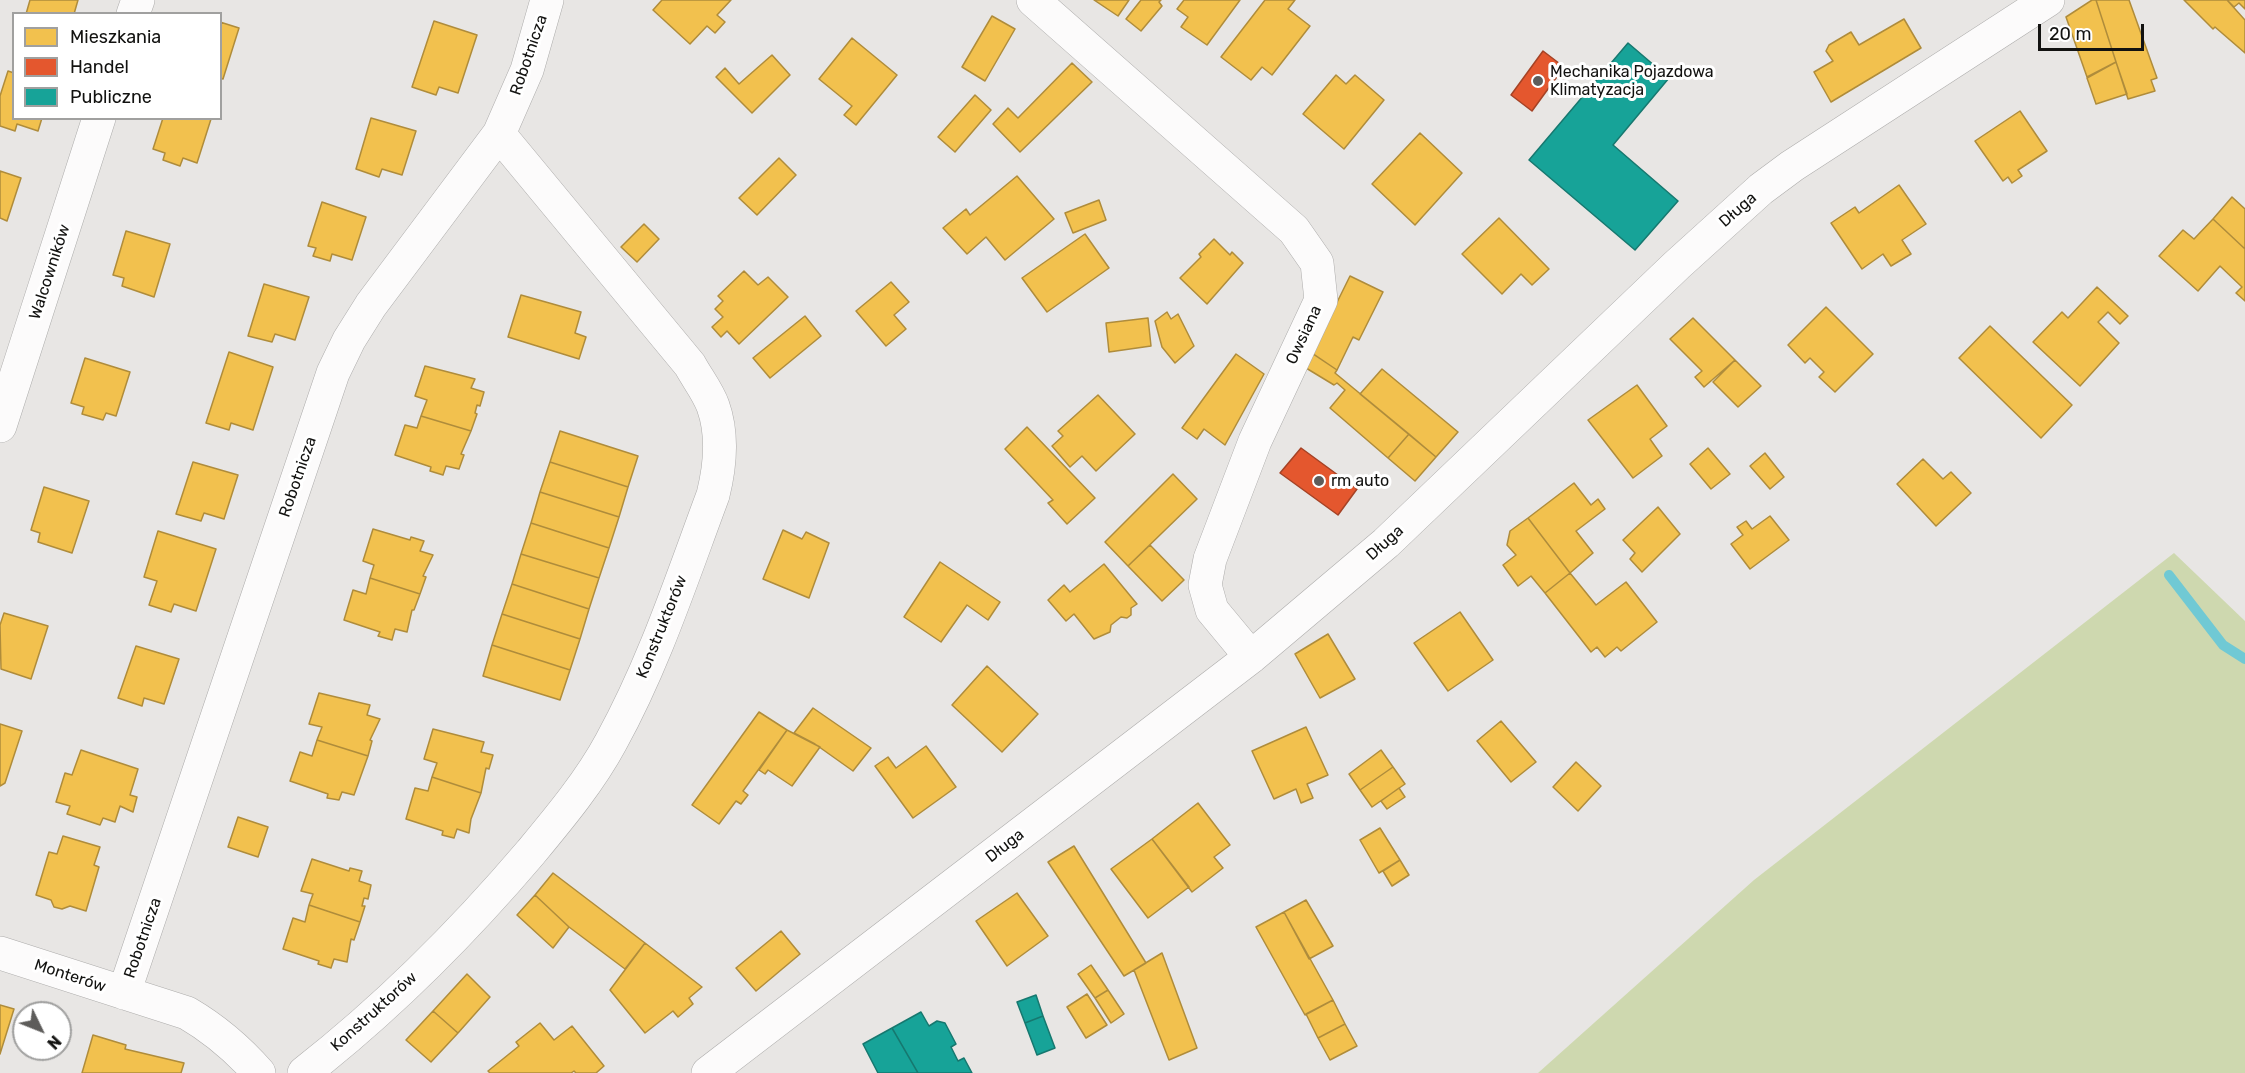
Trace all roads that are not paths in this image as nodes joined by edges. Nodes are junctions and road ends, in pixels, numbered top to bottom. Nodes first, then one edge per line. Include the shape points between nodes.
1 (548, 0) edge
2 (1033, 0) edge
3 (2048, 0) edge
4 (98, 120) edge
5 (499, 134) junction
6 (0, 426) edge
7 (1251, 657) junction
8 (0, 953) edge
9 (124, 993) junction
10 (259, 1073) edge
11 (304, 1073) edge
12 (708, 1073) edge

1 - 5 street, Robotnicza via 527,70
2 - 7 street, Owsiana via 1294,230 1317,263 1321,300 1255,441 1210,559 1205,585 1212,610
3 - 7 street, Długa via 1761,189 1386,543
4 - 6 street, Walcowników
5 - 9 street, Robotnicza via 371,305 333,373
5 - 11 street, Konstruktorów via 690,365 713,407 720,448 719,473 645,673 610,743 564,812 503,885 437,954 355,1033
7 - 12 street, Długa
8 - 9 street, Monterów
9 - 10 street, Monterów via 187,1013 215,1029

